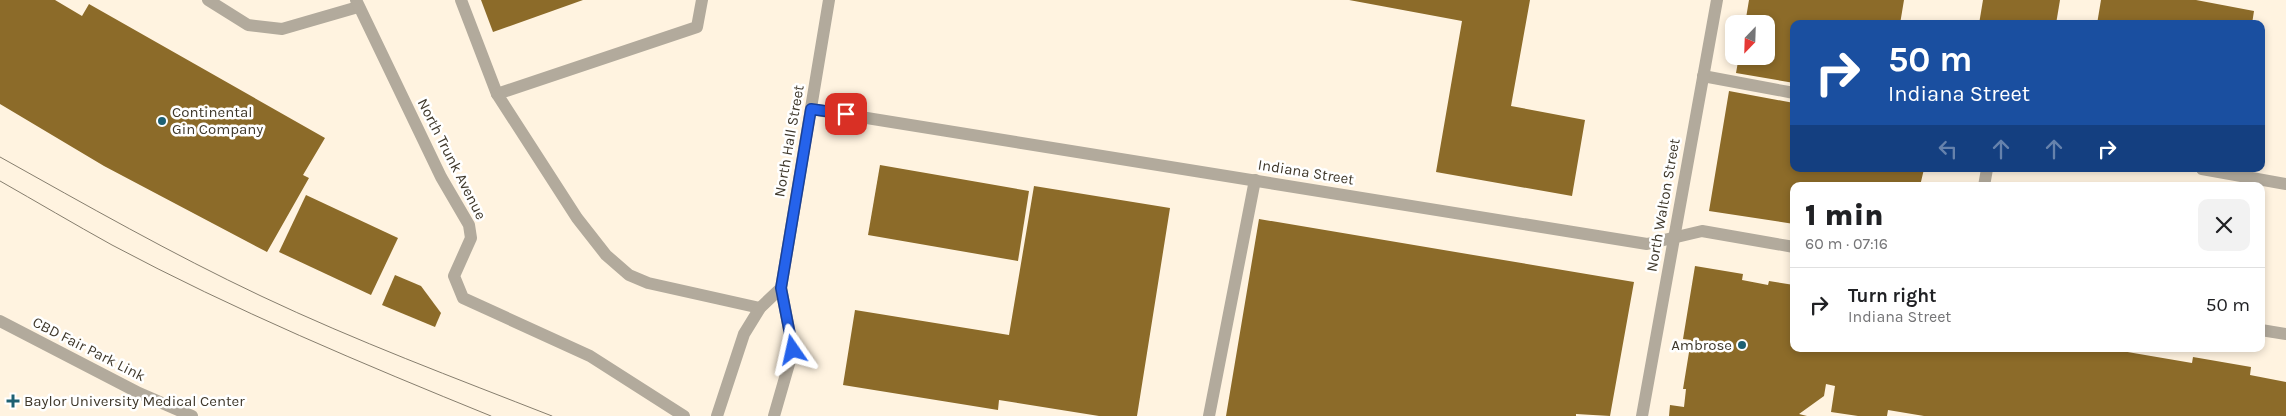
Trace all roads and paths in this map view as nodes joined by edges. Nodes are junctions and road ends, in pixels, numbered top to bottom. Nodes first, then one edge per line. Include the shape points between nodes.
1 (208, 0) edge
2 (461, 0) edge
3 (702, 0) edge
4 (829, 0) edge
5 (1717, 0) edge
6 (357, 3) edge
7 (1703, 76) junction
8 (1790, 92) edge
9 (497, 94) junction
10 (811, 109) junction
11 (2219, 172) edge
12 (1255, 180) junction
13 (2286, 184) edge
14 (1673, 239) junction
15 (1790, 246) edge
16 (781, 288) junction
17 (760, 308) junction
18 (0, 321) edge
19 (2265, 331) edge
20 (2286, 334) edge
21 (192, 416) edge
22 (684, 416) edge
23 (717, 416) edge
24 (774, 416) edge
25 (1209, 416) edge
26 (1642, 416) edge

1 - 6 street via 248,25 282,29
2 - 9 street
3 - 9 street via 697,27
4 - 10 street, North Hall Street
5 - 7 street, North Walton Street
6 - 22 street, North Trunk Avenue via 441,177 469,225 471,238 454,276 463,298 590,356
7 - 8 street
7 - 14 street, North Walton Street
9 - 17 street via 577,218 606,255 629,275 648,284
10 - 12 street, Indiana Street
10 - 16 street, North Hall Street
11 - 13 street
12 - 14 street, Indiana Street via 1647,244
12 - 25 street
14 - 15 street, Indiana Street via 1702,231
14 - 26 street, North Walton Street
16 - 17 street
16 - 24 street, North Hall Street via 793,350
17 - 23 street via 744,334
18 - 21 street, CBD Fair Park Link via 139,393
19 - 20 street

